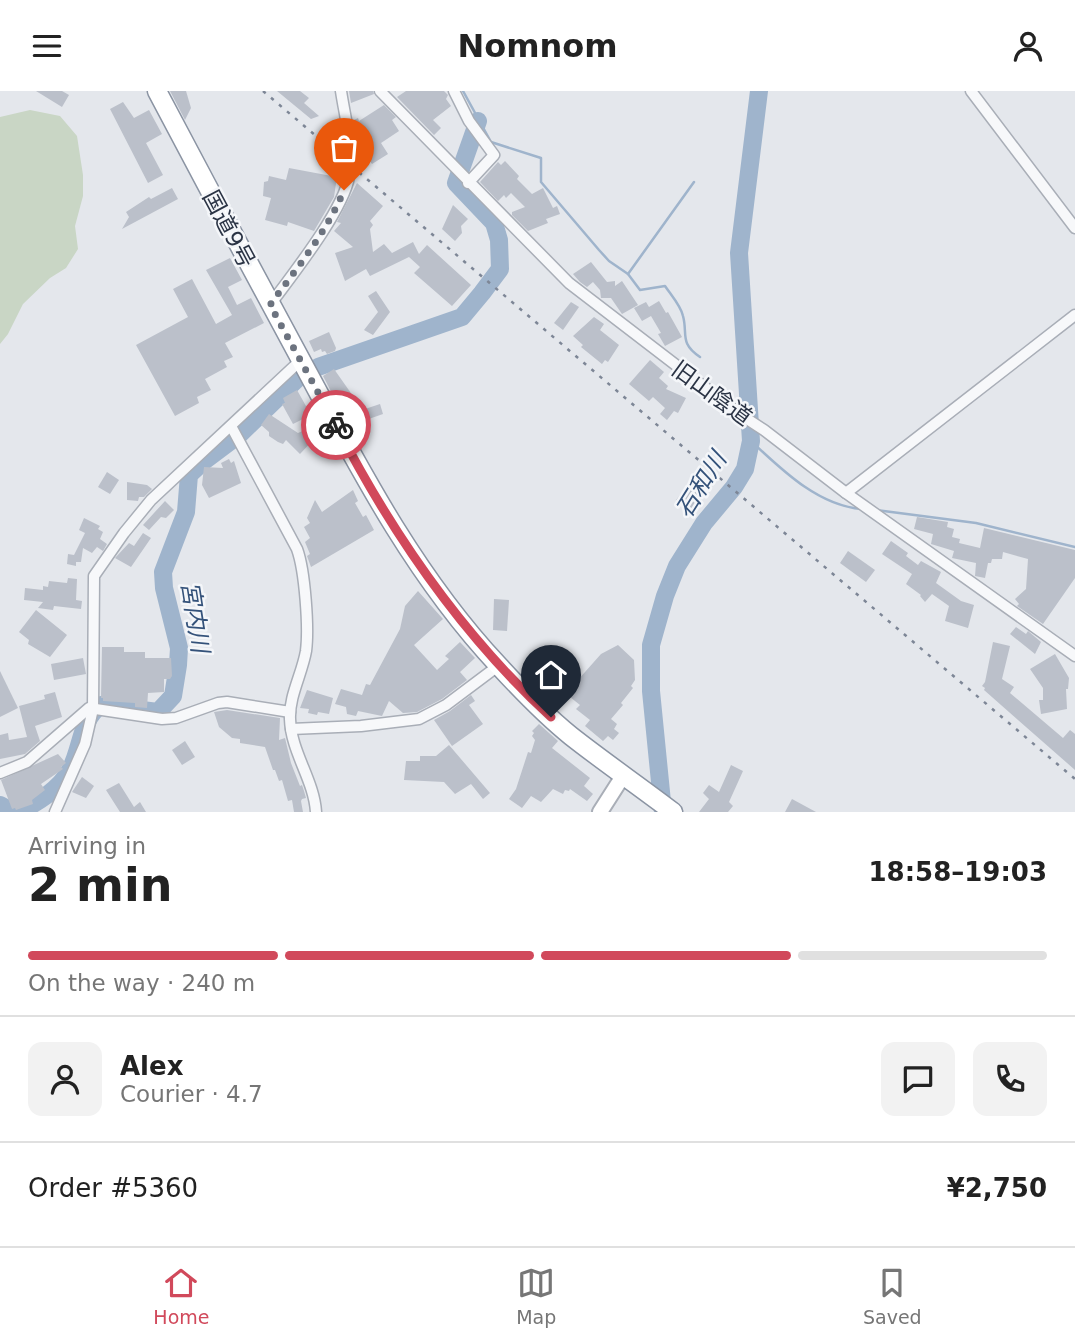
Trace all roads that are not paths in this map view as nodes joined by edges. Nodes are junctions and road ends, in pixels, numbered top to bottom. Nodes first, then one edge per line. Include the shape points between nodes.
1 (157, 91) edge
2 (341, 91) edge
3 (380, 91) edge
4 (454, 91) edge
5 (971, 91) edge
6 (468, 183) junction
7 (1075, 228) edge
8 (270, 305) junction
9 (1075, 315) edge
10 (301, 360) junction
11 (231, 426) junction
12 (846, 493) junction
13 (1075, 656) edge
14 (498, 666) junction
15 (93, 709) junction
16 (290, 712) junction
17 (291, 729) junction
18 (0, 773) edge
19 (623, 776) junction
20 (55, 812) edge
21 (316, 812) edge
22 (600, 812) edge
23 (673, 812) edge

1 - 8 highway, 国道9号
2 - 8 street via 349,177 338,204
3 - 6 street, 旧山陰道
4 - 6 street via 494,155
5 - 7 street
6 - 12 street, 旧山陰道 via 569,283
8 - 10 highway, 国道9号
9 - 12 street
10 - 11 street
10 - 14 highway, 国道9号 via 357,467 412,556
11 - 15 street via 151,500 94,576
11 - 16 street via 301,563 306,652
12 - 13 street, 旧山陰道
14 - 17 street via 419,719
14 - 19 highway, 国道9号 via 569,734
15 - 16 street via 162,719 227,702
15 - 18 street via 86,710 27,762
15 - 20 street via 83,751
16 - 17 street
17 - 21 street
19 - 22 main road
19 - 23 highway, 国道9号

